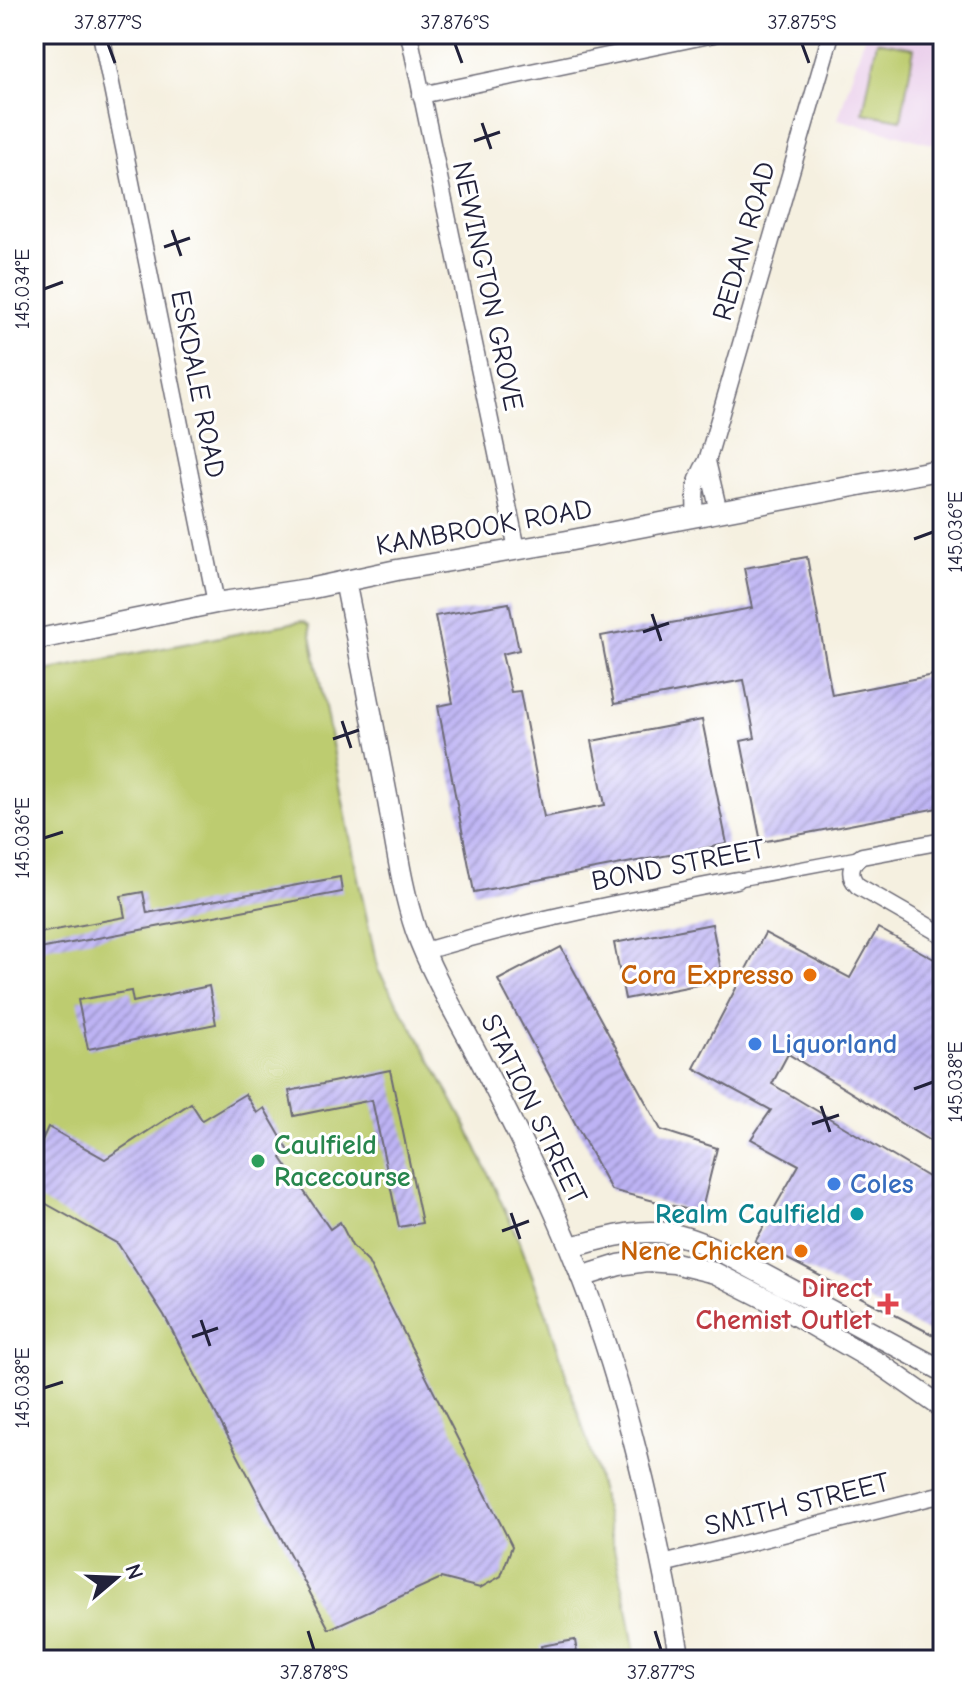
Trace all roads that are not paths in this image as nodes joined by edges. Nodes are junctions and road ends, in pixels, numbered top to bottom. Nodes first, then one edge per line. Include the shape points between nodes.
1 (101, 34) edge
2 (409, 34) edge
3 (714, 34) edge
4 (831, 34) edge
5 (421, 95) junction
6 (707, 461) junction
7 (943, 469) edge
8 (719, 512) junction
9 (696, 516) junction
10 (517, 549) junction
11 (345, 581) junction
12 (216, 603) junction
13 (34, 640) edge
14 (943, 841) edge
15 (860, 857) junction
16 (737, 880) joint
17 (943, 935) edge
18 (425, 951) junction
19 (571, 1247) junction
20 (581, 1277) junction
21 (943, 1371) edge
22 (943, 1408) edge
23 (943, 1494) edge
24 (663, 1564) junction
25 (680, 1660) edge

1 - 12 street, ESKDALE ROAD
2 - 5 street, NEWINGTON GROVE
3 - 5 street
4 - 6 street, REDAN ROAD
5 - 10 street, NEWINGTON GROVE
6 - 8 street, REDAN ROAD
6 - 9 street, REDAN ROAD via 694,490
7 - 8 street, KAMBROOK ROAD
8 - 9 street, KAMBROOK ROAD
9 - 10 street, KAMBROOK ROAD
10 - 11 street, KAMBROOK ROAD
11 - 12 street, KAMBROOK ROAD
11 - 18 street, STATION STREET via 410,910
12 - 13 street, KAMBROOK ROAD
14 - 15 street, BOND STREET
15 - 16 street, BOND STREET
15 - 17 street via 851,872 855,884
16 - 18 street, BOND STREET via 570,913
18 - 19 street, STATION STREET
19 - 20 street, STATION STREET
19 - 21 street via 654,1232 690,1238
20 - 22 street via 646,1261 715,1273 880,1364
20 - 24 street, STATION STREET via 614,1365
23 - 24 street, SMITH STREET
24 - 25 street, STATION STREET

